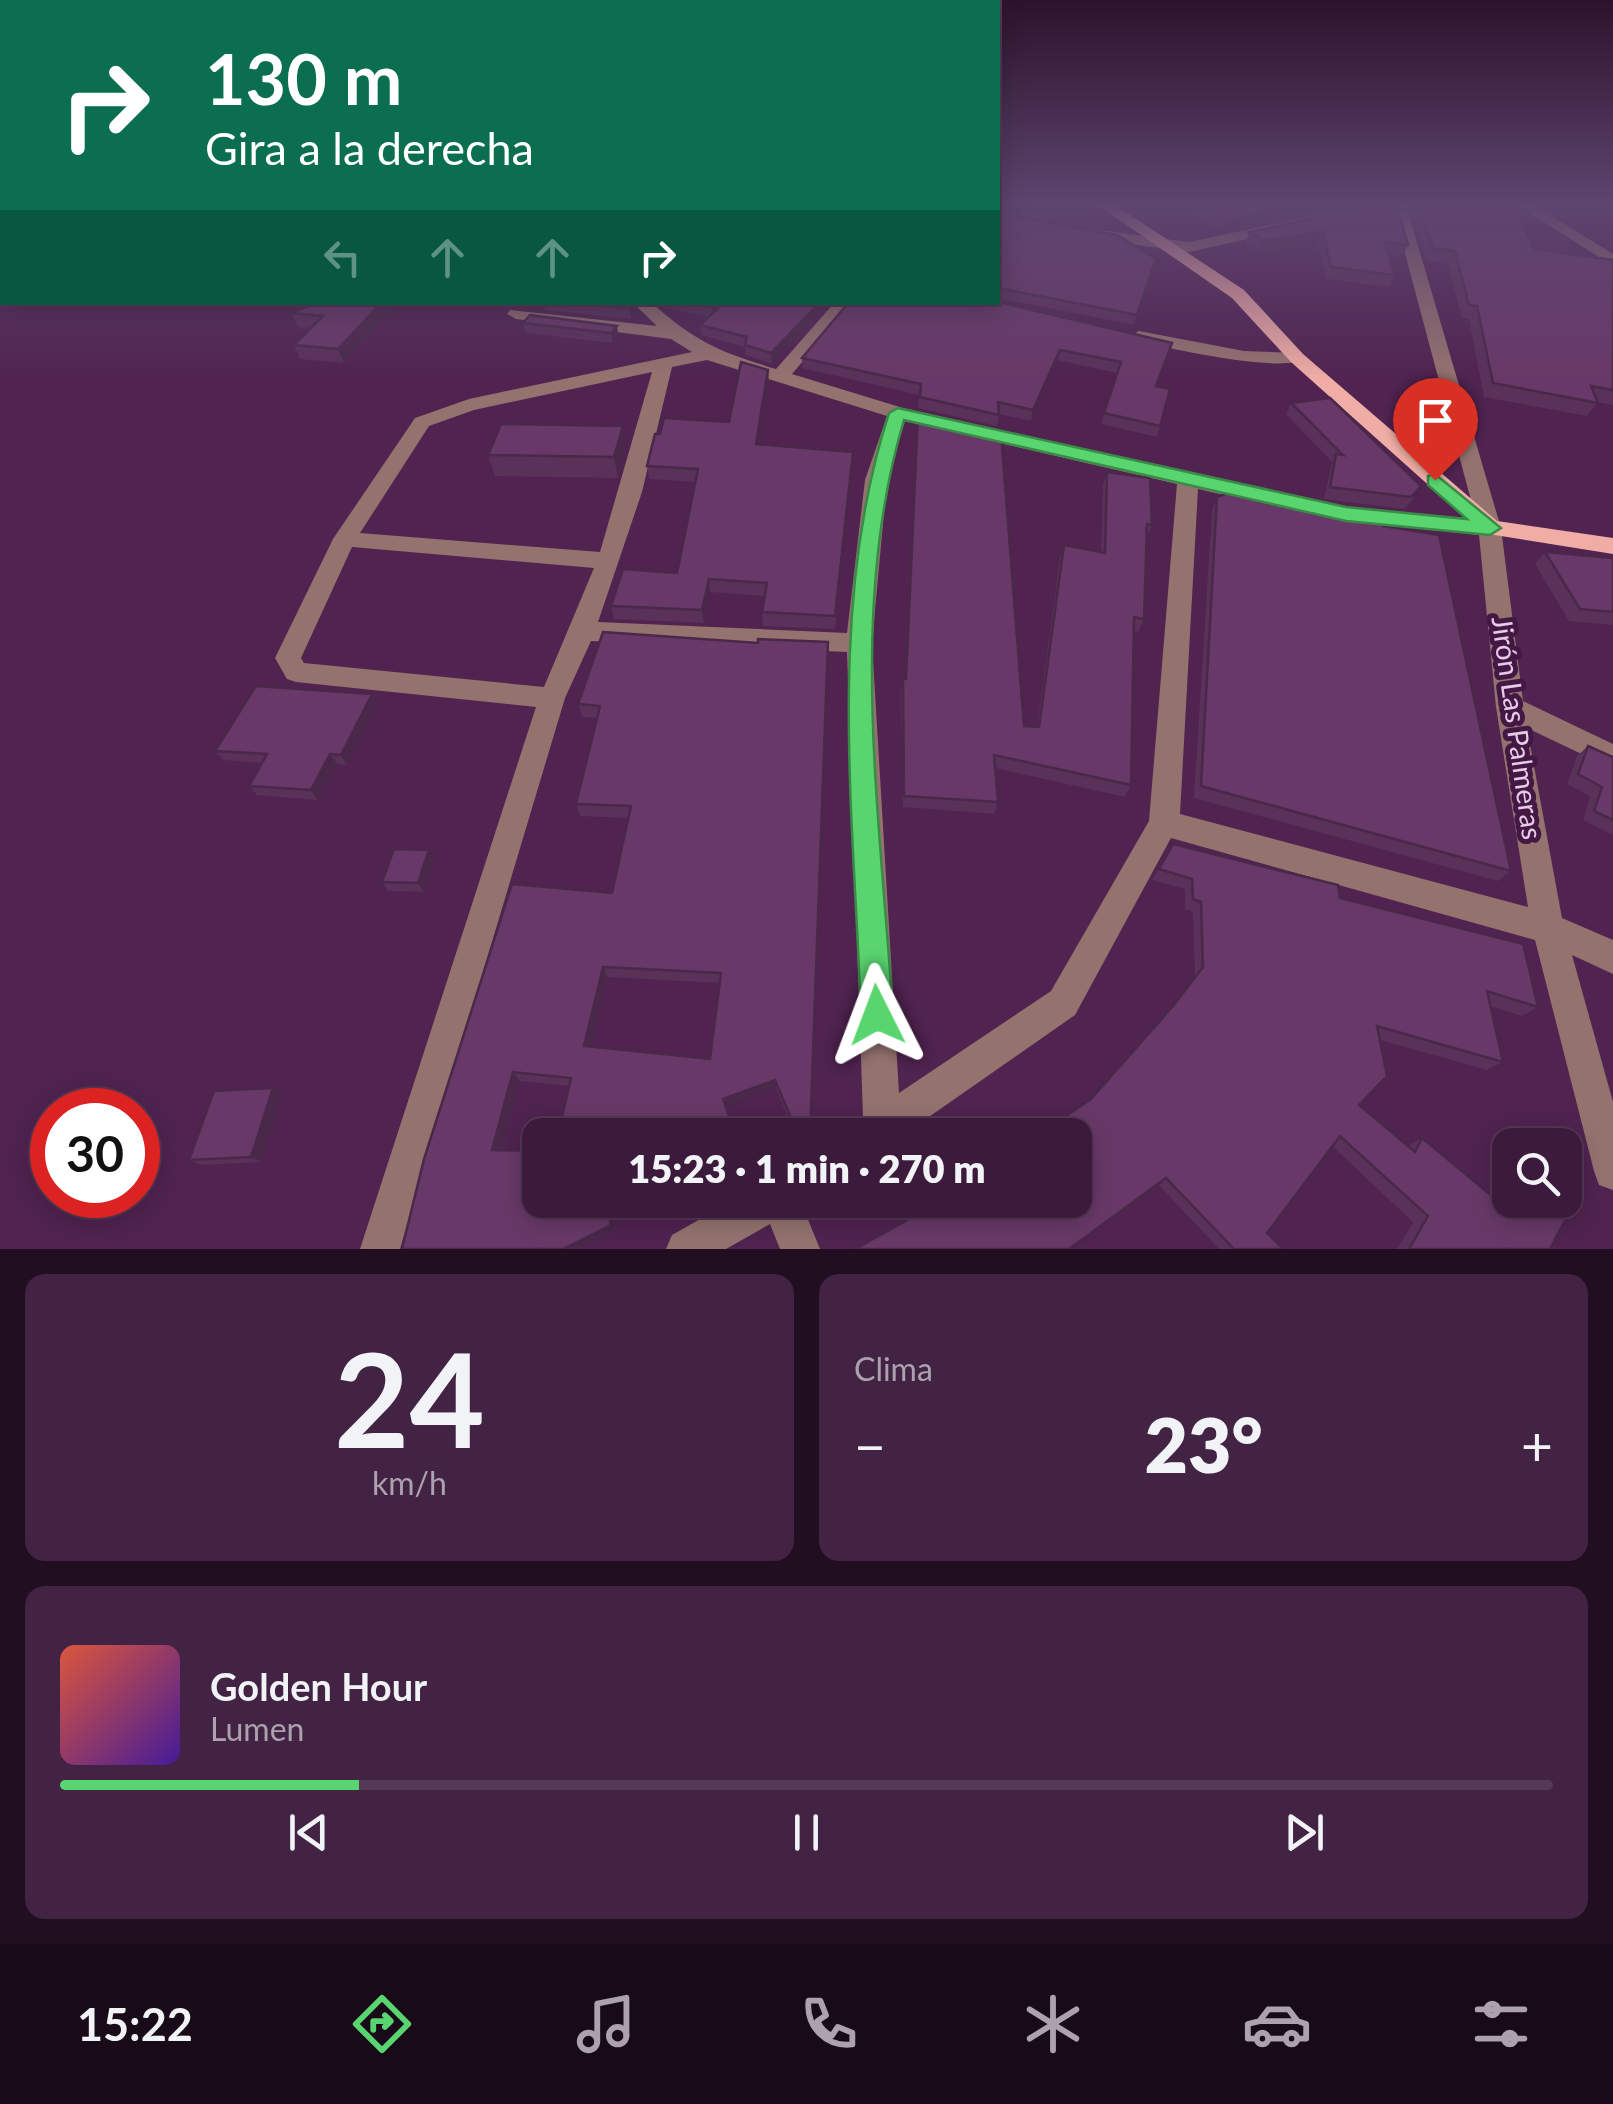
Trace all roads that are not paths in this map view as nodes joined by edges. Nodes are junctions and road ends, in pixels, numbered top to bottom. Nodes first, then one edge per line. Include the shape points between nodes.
1 (1189, 263) edge
2 (1415, 263) edge
3 (640, 305) edge
4 (842, 305) edge
5 (516, 314) dead end
6 (1116, 332) edge
7 (676, 334) junction
8 (708, 354) junction
9 (1297, 358) junction
10 (663, 364) junction
11 (780, 376) junction
12 (898, 413) junction
13 (1188, 479) junction
14 (1296, 504) edge
15 (1330, 510) edge
16 (1490, 528) junction
17 (344, 538) junction
18 (1613, 546) edge
19 (606, 561) junction
20 (585, 632) junction
21 (860, 643) junction
22 (552, 698) junction
23 (1510, 707) junction
24 (1613, 758) edge
25 (1164, 822) junction
26 (1548, 928) junction
27 (1613, 957) edge
28 (876, 1118) edge
29 (895, 1118) edge
30 (1613, 1171) edge
31 (743, 1218) edge
32 (785, 1218) edge
33 (380, 1249) edge
34 (686, 1249) edge
35 (800, 1249) edge

1 - 9 main road via 1238,294
2 - 16 street, Jirón Las Palmeras
3 - 7 street
4 - 11 street
5 - 7 street
6 - 9 street via 1244,356
7 - 8 street
8 - 10 street
8 - 11 street
9 - 16 main road
10 - 17 street via 456,408 422,422
10 - 19 street
11 - 12 street
12 - 13 street
12 - 21 street via 876,480
13 - 14 street
13 - 25 street
15 - 16 street
16 - 18 main road
16 - 23 street, Jirón Las Palmeras
17 - 19 street
17 - 22 street via 288,658 296,672
19 - 20 street
20 - 21 street
20 - 22 street
21 - 28 street
22 - 33 street
23 - 24 street
23 - 26 street, Jirón Las Palmeras
25 - 26 street
25 - 29 street via 1062,1003
26 - 27 street
26 - 30 street, Jirón Las Palmeras
31 - 34 street
32 - 35 street

